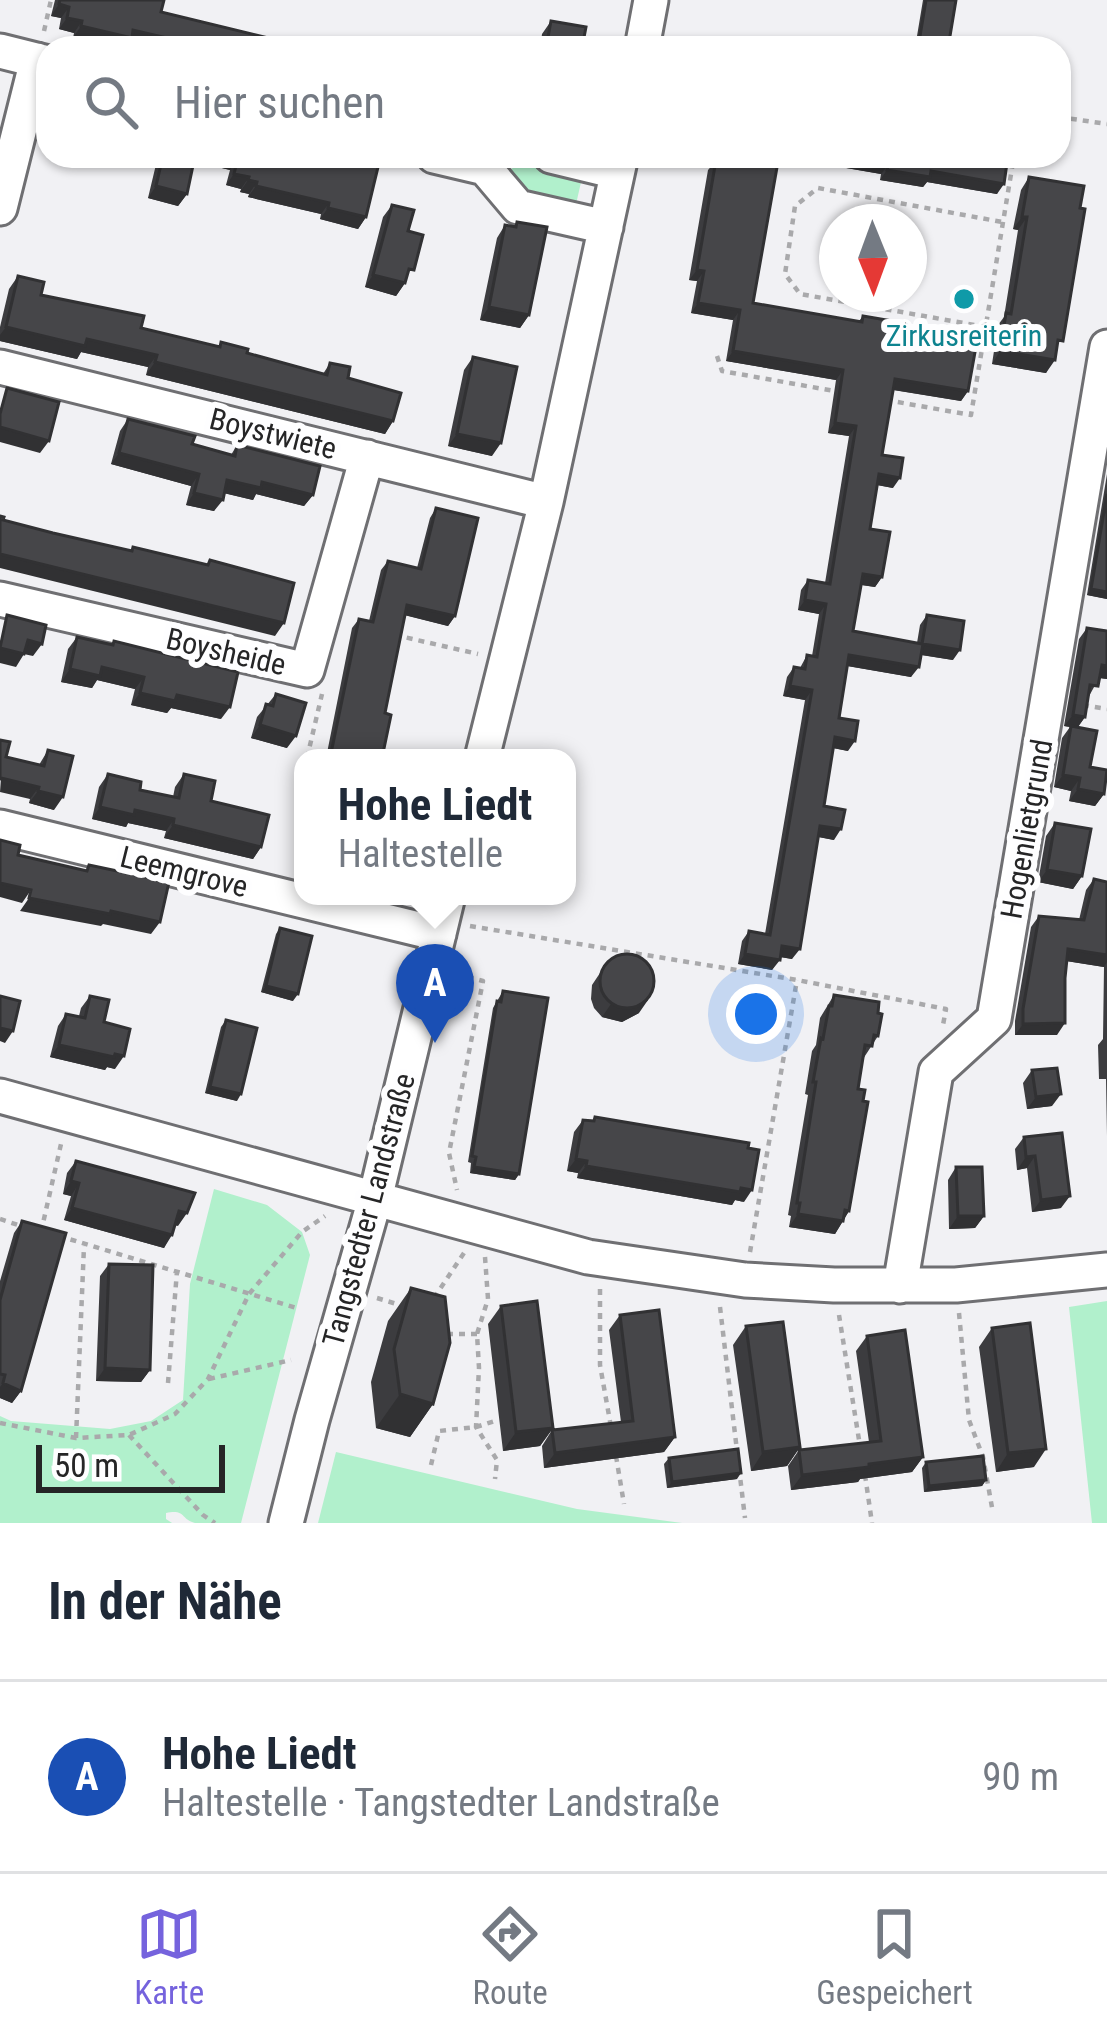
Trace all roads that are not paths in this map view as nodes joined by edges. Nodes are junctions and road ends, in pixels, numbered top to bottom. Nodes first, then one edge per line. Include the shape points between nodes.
1 (651, 0) edge
2 (644, 36) edge
3 (0, 51) edge
4 (36, 59) edge
5 (36, 85) edge
6 (502, 168) edge
7 (618, 168) edge
8 (0, 208) edge
9 (606, 227) junction
10 (1107, 347) edge
11 (0, 368) edge
12 (367, 457) junction
13 (546, 502) junction
14 (0, 599) edge
15 (484, 749) edge
16 (0, 827) edge
17 (294, 896) edge
18 (333, 905) edge
19 (440, 930) edge
20 (0, 1096) edge
21 (375, 1199) junction
22 (1107, 1270) edge
23 (900, 1286) junction
24 (286, 1523) edge

1 - 2 street
3 - 4 street
5 - 8 street
6 - 9 street via 518,207
7 - 9 street
9 - 13 street
10 - 23 street, Hogenlietgrund via 994,1018 936,1072
11 - 12 street, Boystwiete
12 - 13 street, Boystwiete
12 - 14 street, Boysheide via 307,670
13 - 15 street
16 - 17 street, Leemgrove
18 - 19 street, Leemgrove
19 - 21 street, Tangstedter Landstraße
20 - 21 street
21 - 23 street via 732,1291
21 - 24 street, Tangstedter Landstraße
22 - 23 street

